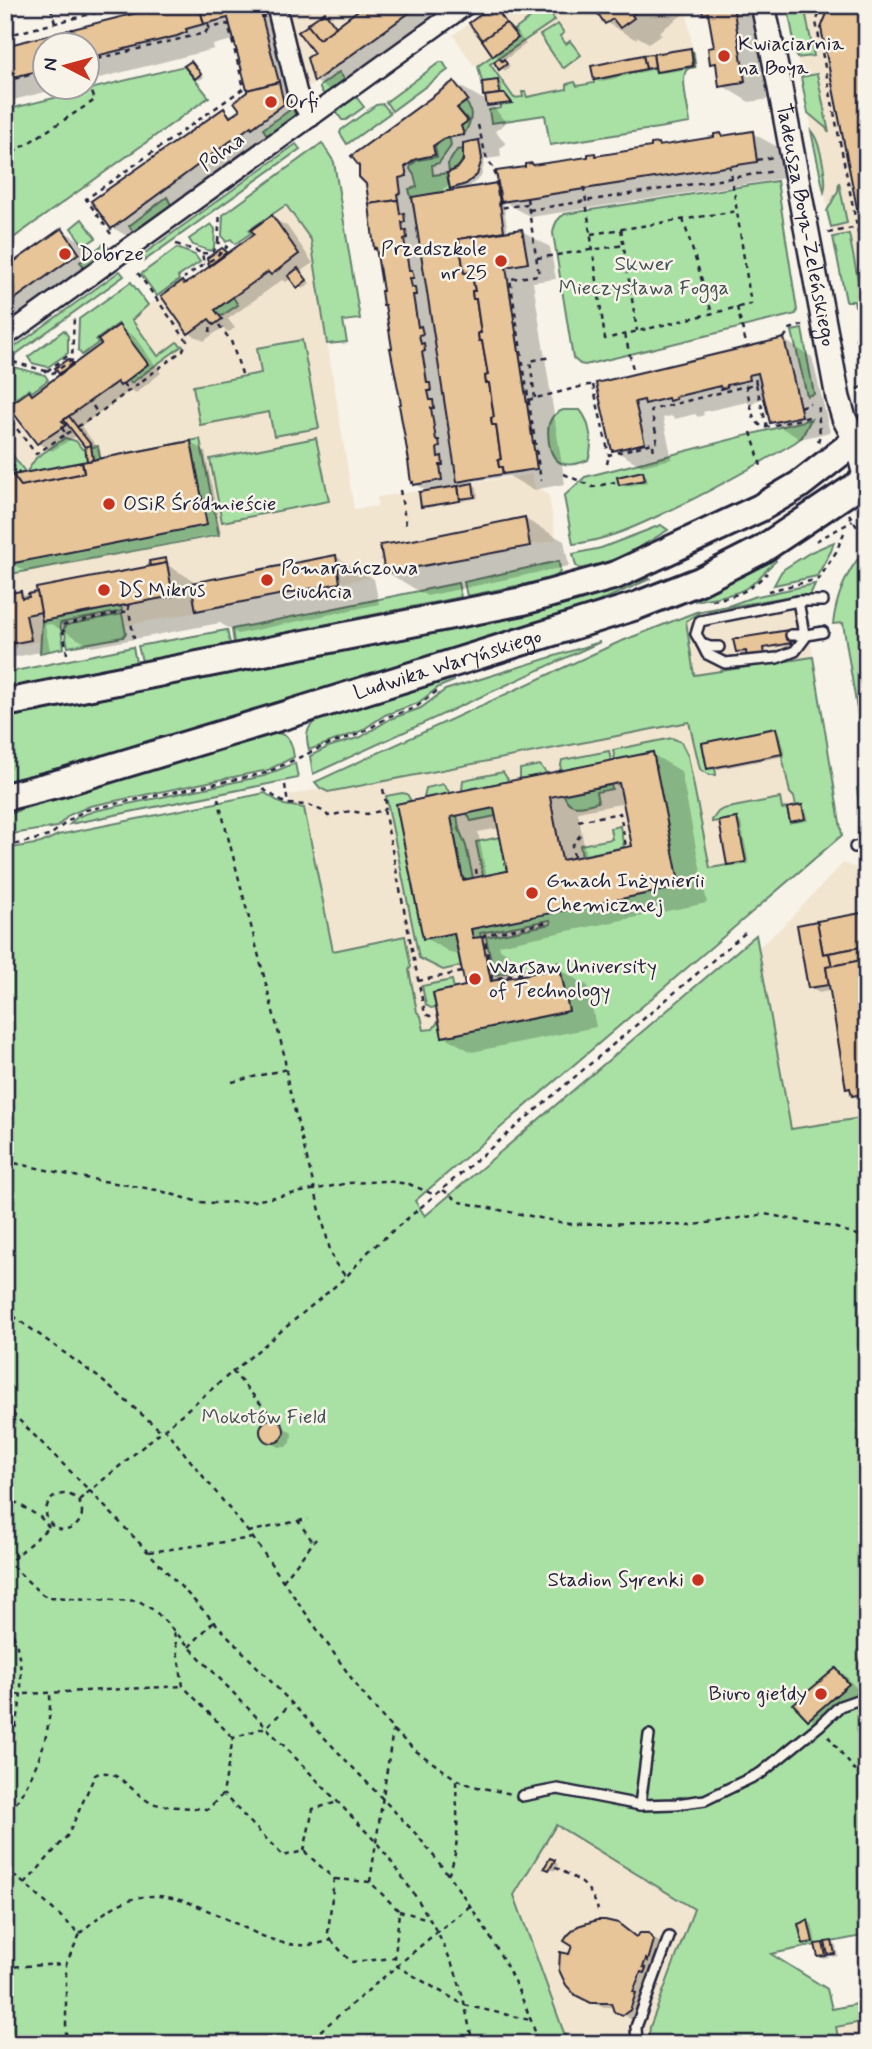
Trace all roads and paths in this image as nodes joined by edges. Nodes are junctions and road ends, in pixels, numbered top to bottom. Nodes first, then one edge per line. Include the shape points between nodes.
1 (126, 5) edge
2 (276, 5) edge
3 (466, 5) edge
4 (763, 5) edge
5 (823, 5) edge
6 (112, 7) edge
7 (51, 8) dead end
8 (55, 23) junction
9 (5, 36) edge
10 (102, 58) edge
11 (32, 74) edge
12 (5, 81) edge
13 (92, 102) edge
14 (311, 117) junction
15 (478, 125) dead end
16 (849, 150) dead end
17 (842, 152) junction
18 (5, 158) edge
19 (771, 158) dead end
20 (757, 160) dead end
21 (730, 166) dead end
22 (778, 170) dead end
23 (732, 177) junction
24 (584, 187) dead end
25 (527, 198) dead end
26 (586, 201) junction
27 (528, 204) junction
28 (529, 210) junction
29 (737, 211) junction
30 (219, 212) dead end
31 (683, 219) junction
32 (857, 227) junction
33 (621, 229) junction
34 (828, 233) dead end
35 (111, 234) dead end
36 (591, 234) junction
37 (218, 242) junction
38 (176, 244) dead end
39 (624, 245) junction
40 (593, 249) junction
41 (202, 253) junction
42 (537, 258) junction
43 (204, 264) junction
44 (137, 272) dead end
45 (867, 277) edge
46 (184, 278) dead end
47 (737, 307) junction
48 (712, 313) junction
49 (74, 317) dead end
50 (211, 322) dead end
51 (219, 325) dead end
52 (804, 325) dead end
53 (637, 331) junction
54 (210, 332) dead end
55 (625, 334) junction
56 (5, 337) edge
57 (867, 337) edge
58 (784, 338) dead end
59 (855, 339) dead end
60 (747, 347) dead end
61 (73, 352) junction
62 (551, 357) dead end
63 (13, 362) dead end
64 (47, 371) junction
65 (634, 374) dead end
66 (243, 377) dead end
67 (759, 377) dead end
68 (123, 383) dead end
69 (756, 384) junction
70 (867, 385) edge
71 (746, 386) junction
72 (740, 388) junction
73 (854, 390) dead end
74 (129, 391) junction
75 (742, 396) dead end
76 (535, 398) junction
77 (528, 400) junction
78 (810, 403) dead end
79 (824, 405) dead end
80 (93, 406) dead end
81 (800, 407) dead end
82 (5, 413) edge
83 (98, 414) junction
84 (813, 416) dead end
85 (77, 427) dead end
86 (767, 427) junction
87 (62, 428) dead end
88 (72, 430) dead end
89 (751, 432) dead end
90 (66, 433) junction
91 (863, 441) edge
92 (653, 445) junction
93 (814, 448) dead end
94 (654, 452) dead end
95 (610, 455) junction
96 (5, 456) edge
97 (607, 464) dead end
98 (761, 466) dead end
99 (20, 474) dead end
100 (564, 474) dead end
101 (541, 481) dead end
102 (866, 481) edge
103 (615, 482) dead end
104 (400, 490) dead end
105 (848, 512) dead end
106 (853, 521) junction
107 (406, 525) dead end
108 (844, 533) dead end
109 (810, 543) dead end
110 (867, 548) edge
111 (769, 570) dead end
112 (768, 590) dead end
113 (798, 601) junction
114 (823, 601) dead end
115 (704, 602) dead end
116 (128, 605) dead end
117 (129, 611) junction
118 (823, 632) dead end
119 (791, 635) dead end
120 (806, 635) junction
121 (134, 639) dead end
122 (702, 644) junction
123 (719, 647) dead end
124 (67, 654) dead end
125 (439, 690) dead end
126 (5, 703) edge
127 (285, 785) dead end
128 (263, 789) dead end
129 (383, 789) dead end
130 (5, 797) edge
131 (218, 798) dead end
132 (288, 804) junction
133 (384, 810) junction
134 (579, 821) dead end
135 (581, 834) dead end
136 (867, 845) edge
137 (5, 847) edge
138 (626, 847) dead end
139 (855, 847) dead end
140 (574, 857) dead end
141 (476, 869) dead end
142 (867, 873) edge
143 (477, 877) dead end
144 (857, 877) dead end
145 (549, 922) dead end
146 (745, 933) dead end
147 (558, 965) dead end
148 (462, 972) dead end
149 (418, 981) junction
150 (438, 1014) dead end
151 (287, 1069) junction
152 (232, 1082) dead end
153 (5, 1161) edge
154 (314, 1189) junction
155 (442, 1189) junction
156 (435, 1195) junction
157 (867, 1238) edge
158 (346, 1277) junction
159 (5, 1310) edge
160 (232, 1371) junction
161 (5, 1406) edge
162 (274, 1419) dead end
163 (163, 1430) junction
164 (90, 1491) junction
165 (5, 1496) edge
166 (79, 1500) junction
167 (308, 1519) dead end
168 (298, 1521) junction
169 (50, 1526) junction
170 (248, 1532) junction
171 (253, 1538) junction
172 (5, 1548) edge
173 (148, 1552) junction
174 (16, 1556) junction
175 (5, 1559) edge
176 (10, 1562) junction
177 (5, 1566) edge
178 (283, 1581) junction
179 (5, 1616) edge
180 (214, 1621) junction
181 (174, 1632) junction
182 (5, 1635) edge
183 (188, 1647) junction
184 (183, 1686) junction
185 (50, 1693) junction
186 (20, 1694) junction
187 (5, 1695) edge
188 (10, 1695) junction
189 (867, 1700) edge
190 (292, 1703) junction
191 (820, 1725) junction
192 (5, 1727) edge
193 (266, 1727) junction
194 (393, 1730) junction
195 (649, 1735) dead end
196 (233, 1738) junction
197 (5, 1755) edge
198 (456, 1779) junction
199 (867, 1786) edge
200 (223, 1794) junction
201 (522, 1796) joint
202 (383, 1799) junction
203 (338, 1802) junction
204 (640, 1805) junction
205 (5, 1820) edge
206 (377, 1843) junction
207 (304, 1851) junction
208 (555, 1867) dead end
209 (5, 1869) edge
210 (448, 1875) junction
211 (334, 1879) junction
212 (370, 1882) junction
213 (25, 1884) junction
214 (470, 1906) junction
215 (598, 1910) dead end
216 (399, 1911) junction
217 (430, 1920) junction
218 (437, 1932) junction
219 (80, 1934) junction
220 (669, 1937) dead end
221 (331, 1940) junction
222 (395, 1958) junction
223 (66, 1964) junction
224 (397, 1966) junction
225 (5, 1967) edge
226 (464, 2006) junction
227 (530, 2020) junction
228 (536, 2035) junction
229 (66, 2044) edge
230 (305, 2044) edge
231 (473, 2044) edge
232 (524, 2044) edge
233 (539, 2044) edge
234 (636, 2044) edge

1 - 6 path
2 - 14 street via 298,92
3 - 14 street, Polna
4 - 91 street, Tadeusza Boya-Żeleńskiego via 838,398 844,418
5 - 17 path via 816,22
6 - 8 path
7 - 8 path
8 - 9 path
10 - 35 path via 228,24 244,88 86,199
11 - 12 path
13 - 18 path
14 - 56 street, Polna
15 - 27 path via 487,160 494,168 500,208
16 - 17 path
17 - 32 path
19 - 20 path
21 - 23 path
22 - 23 path
23 - 26 path
23 - 29 path
24 - 26 path
25 - 27 path
26 - 28 path
26 - 36 path
27 - 28 path
28 - 42 path
29 - 31 path
29 - 47 path via 751,304
30 - 37 path
31 - 33 path
31 - 48 path
32 - 34 path
32 - 45 path
33 - 36 path
33 - 39 path
36 - 40 path
37 - 41 path via 216,250
37 - 43 path via 227,247
38 - 41 path
39 - 40 path
39 - 53 path
40 - 42 path
40 - 55 path via 605,339
41 - 43 path
42 - 77 path via 539,275 510,279
43 - 46 path
44 - 74 path via 187,341 183,350
47 - 48 path
47 - 60 path
48 - 53 path
49 - 61 path
50 - 54 path
51 - 66 path via 231,341
52 - 58 path via 790,328
53 - 55 path
55 - 65 path
57 - 59 path
61 - 64 path
61 - 64 path via 64,369
62 - 76 path via 530,361
63 - 64 path
67 - 69 path via 755,377
68 - 74 path
69 - 71 path
69 - 86 path
70 - 73 path
71 - 72 path
71 - 86 path via 754,419
72 - 75 path
72 - 92 path via 651,410 657,438
74 - 83 path
76 - 77 path
76 - 95 path via 595,385
77 - 101 path
78 - 81 path
79 - 93 path via 818,411 821,431
80 - 83 path
82 - 90 path via 36,454
83 - 85 path
84 - 86 path
87 - 90 path
88 - 90 path
89 - 98 path
91 - 102 street, Tadeusza Boya-Żeleńskiego
91 - 126 main road, Ludwika Waryńskiego via 760,508 616,575 523,601
92 - 94 path
92 - 95 path
95 - 97 path
96 - 99 path
100 - 103 path via 593,487
102 - 130 main road, Ludwika Waryńskiego via 761,550 648,602
104 - 107 path
105 - 106 path
106 - 109 path
106 - 110 path
108 - 112 path via 820,579
111 - 115 path via 744,593
113 - 114 lane
113 - 120 lane
113 - 122 lane via 699,621 696,634
116 - 117 path
117 - 121 path
117 - 124 path via 62,625
118 - 120 lane
119 - 120 lane
120 - 122 lane via 795,651 777,658 725,663 707,654
122 - 123 lane
125 - 137 path via 415,708 266,773 86,810 49,836
127 - 132 path
128 - 132 path
129 - 133 path
131 - 151 path
132 - 133 path via 309,805 328,816
133 - 149 path
134 - 138 path via 620,813
135 - 140 path via 572,846
136 - 139 lane
141 - 143 path
142 - 144 path
145 - 147 path via 484,935 489,968 492,979
146 - 155 path
148 - 149 path
149 - 150 path via 425,1014
151 - 152 path
151 - 154 path
153 - 154 path via 199,1202 254,1202
154 - 156 path via 385,1181 409,1184
154 - 158 path via 331,1256
155 - 156 path
155 - 157 path via 460,1202 570,1224 688,1226 765,1214
156 - 158 path via 369,1251
158 - 160 path
159 - 163 path
160 - 162 path
160 - 163 path
161 - 164 path
163 - 164 path
163 - 170 path
164 - 166 path
164 - 173 path
165 - 169 path
166 - 169 path via 81,1517 74,1527
166 - 169 path via 67,1493 50,1498 45,1509
167 - 168 path
168 - 170 path
168 - 178 path via 314,1541
169 - 174 path
170 - 171 path
171 - 173 path
171 - 178 path
172 - 174 path
173 - 180 path
174 - 176 path
175 - 176 path
176 - 177 path
176 - 181 path via 47,1597 139,1601
178 - 194 path
179 - 186 path via 18,1651
180 - 183 path
180 - 190 path
181 - 183 path
181 - 184 path
182 - 188 path via 12,1668
183 - 193 path
184 - 185 path
184 - 196 path
185 - 186 path
185 - 205 path via 44,1745 32,1777
186 - 188 path
186 - 197 path via 18,1720
187 - 188 path
188 - 192 path
189 - 191 lane via 840,1706
190 - 193 path
190 - 202 path
191 - 199 path
191 - 204 lane via 761,1773 705,1800
193 - 196 path
193 - 203 path
194 - 198 path
194 - 202 path
195 - 204 lane
196 - 200 path
198 - 201 path
198 - 210 path via 456,1843
200 - 207 path via 283,1856
200 - 213 path via 208,1809 152,1803 112,1774 99,1772 68,1835
201 - 204 lane via 558,1789
202 - 206 path
202 - 210 path
203 - 206 path
203 - 207 path via 313,1809
206 - 212 path
206 - 217 path
207 - 211 path
208 - 215 path via 585,1885
209 - 213 path
210 - 214 path
211 - 212 path
211 - 221 path
212 - 216 path
213 - 219 path
214 - 218 path
214 - 227 path via 505,1964
216 - 217 path
216 - 222 path
217 - 218 path
218 - 224 path
218 - 226 path
219 - 221 path via 123,1901 148,1895 197,1906 283,1944 307,1946
219 - 223 path
220 - 234 lane via 636,2027
221 - 222 path via 351,1962
222 - 224 path
223 - 225 path
223 - 229 path
224 - 226 path
224 - 230 path
226 - 227 path
226 - 231 path
227 - 228 path
228 - 232 path
228 - 233 path

